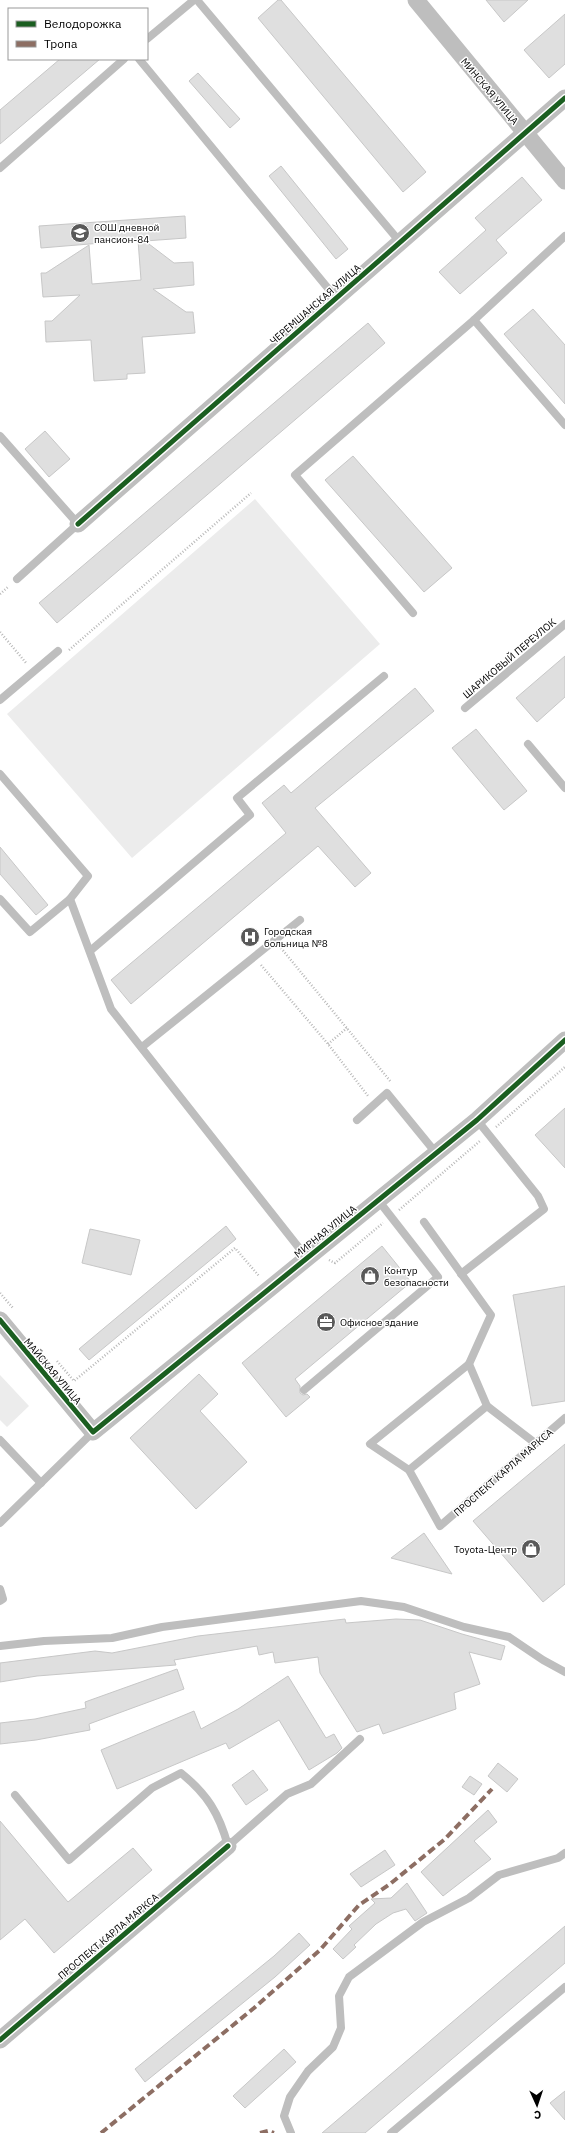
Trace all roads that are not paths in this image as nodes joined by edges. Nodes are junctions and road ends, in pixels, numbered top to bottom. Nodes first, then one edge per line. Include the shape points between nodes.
1 (194, 0) edge
2 (197, 0) edge
3 (416, 0) edge
4 (148, 38) edge
5 (123, 60) edge
6 (140, 60) edge
7 (565, 98) edge
8 (525, 133) junction
9 (0, 168) edge
10 (565, 181) edge
11 (565, 236) edge
12 (400, 242) junction
13 (336, 298) junction
14 (474, 320) junction
15 (565, 425) edge
16 (0, 436) edge
17 (78, 524) junction
18 (17, 579) dead end
19 (413, 613) dead end
20 (565, 624) edge
21 (58, 651) dead end
22 (384, 676) dead end
23 (0, 700) edge
24 (465, 708) dead end
25 (528, 744) dead end
26 (0, 774) edge
27 (565, 788) edge
28 (70, 898) junction
29 (0, 899) edge
30 (300, 920) dead end
31 (90, 951) junction
32 (565, 1040) edge
33 (142, 1047) junction
34 (356, 1120) dead end
35 (477, 1120) junction
36 (436, 1153) junction
37 (378, 1200) junction
38 (424, 1222) dead end
39 (307, 1258) junction
40 (461, 1274) junction
41 (0, 1320) edge
42 (469, 1364) junction
43 (304, 1390) dead end
44 (486, 1406) junction
45 (565, 1418) edge
46 (93, 1432) junction
47 (0, 1440) edge
48 (535, 1443) junction
49 (409, 1470) junction
50 (41, 1483) junction
51 (0, 1523) edge
52 (0, 1589) edge
53 (0, 1601) edge
54 (0, 1646) edge
55 (565, 1672) edge
56 (360, 1739) dead end
57 (15, 1795) dead end
58 (228, 1846) junction
59 (565, 1852) edge
60 (565, 1987) edge
61 (0, 2040) edge
62 (291, 2133) edge
63 (391, 2133) edge

1 - 4 lane
2 - 12 lane
3 - 8 street, МИНСКАЯ УЛИЦА
5 - 9 lane
6 - 13 lane
7 - 8 street, ЧЕРЕМШАНСКАЯ УЛИЦА
8 - 10 street, МИНСКАЯ УЛИЦА
8 - 12 street, ЧЕРЕМШАНСКАЯ УЛИЦА
11 - 14 lane
12 - 13 street, ЧЕРЕМШАНСКАЯ УЛИЦА
13 - 17 street, ЧЕРЕМШАНСКАЯ УЛИЦА
14 - 15 lane
14 - 19 lane via 295,475
16 - 17 lane
17 - 18 lane
20 - 24 lane, ШАРИКОВЫЙ ПЕРЕУЛОК
21 - 23 lane
22 - 31 lane via 237,798 250,815
25 - 27 lane
26 - 28 lane via 88,876
28 - 29 lane via 30,932
28 - 31 lane
30 - 33 lane
31 - 33 lane via 111,1009
32 - 35 street, МИРНАЯ УЛИЦА
33 - 39 lane
34 - 36 lane via 387,1093
35 - 36 street, МИРНАЯ УЛИЦА
35 - 40 lane via 538,1196 544,1209
36 - 37 street, МИРНАЯ УЛИЦА
37 - 39 street, МИРНАЯ УЛИЦА
37 - 43 lane via 438,1276
38 - 40 lane
39 - 46 street, МИРНАЯ УЛИЦА
40 - 42 lane via 490,1315
41 - 46 street, МАЙСКАЯ УЛИЦА
42 - 44 lane
42 - 49 lane via 370,1444
44 - 48 lane
44 - 49 lane
45 - 48 lane, ПРОСПЕКТ КАРЛА МАРКСА
46 - 50 lane
47 - 50 lane
48 - 49 lane, ПРОСПЕКТ КАРЛА МАРКСА via 440,1526
50 - 51 lane
52 - 53 lane via 3,1599
54 - 55 lane via 112,1638 162,1627 361,1601 404,1607 464,1627 509,1637
56 - 58 lane via 311,1784 287,1794
57 - 58 lane via 69,1860 152,1788 181,1773 200,1789 222,1823
58 - 61 street, ПРОСПЕКТ КАРЛА МАРКСА
59 - 62 lane via 558,1858 499,1875 469,1898 423,1922 349,1977 339,1996 341,2028 333,2047 308,2071 290,2097 284,2116
60 - 63 lane

